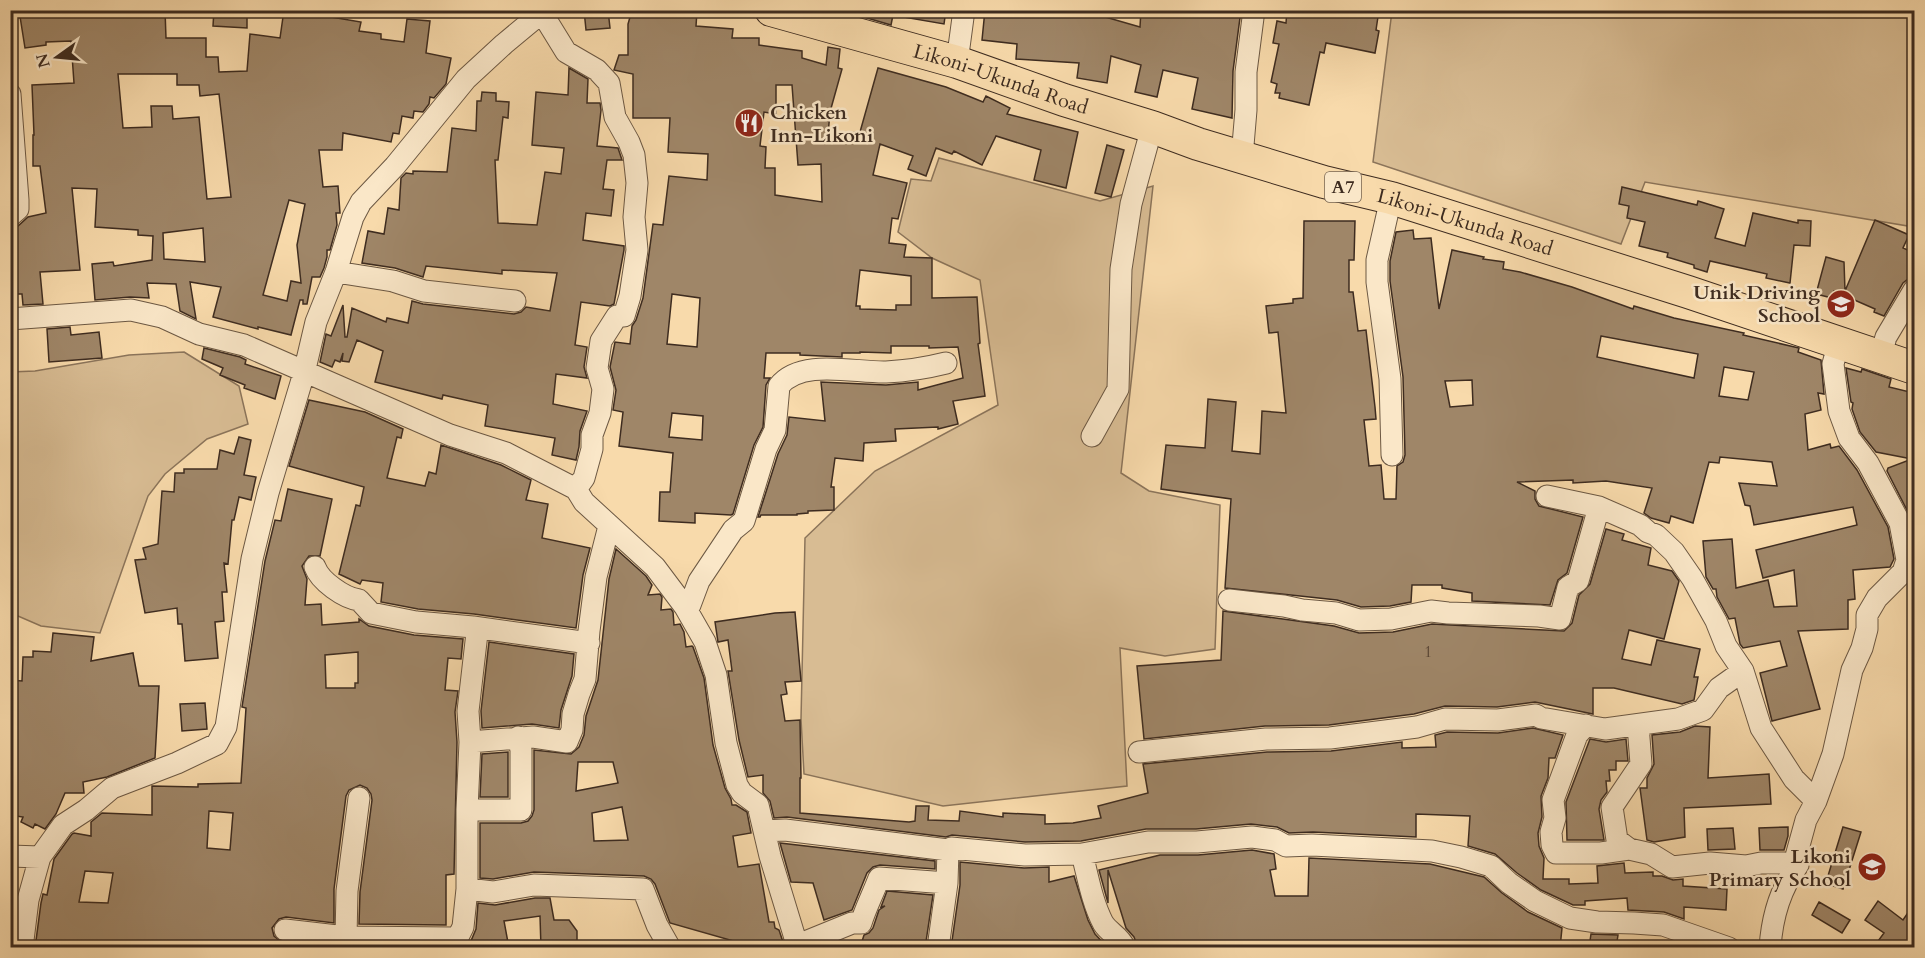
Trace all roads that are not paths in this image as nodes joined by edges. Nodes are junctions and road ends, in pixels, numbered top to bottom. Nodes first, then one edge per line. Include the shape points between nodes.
1 (771, 10) edge
2 (964, 10) edge
3 (1254, 10) edge
4 (543, 12) edge
5 (957, 62) junction
6 (10, 94) edge
7 (1152, 126) junction
8 (1242, 157) junction
9 (1391, 198) junction
10 (10, 216) edge
11 (336, 272) junction
12 (1914, 290) edge
13 (515, 301) dead end
14 (10, 319) edge
15 (1839, 342) junction
16 (1880, 357) junction
17 (946, 363) dead end
18 (1914, 368) edge
19 (304, 373) junction
20 (1092, 436) dead end
21 (1392, 455) dead end
22 (576, 489) junction
23 (1547, 496) dead end
24 (1599, 507) junction
25 (609, 526) junction
26 (315, 567) dead end
27 (1229, 600) dead end
28 (685, 607) junction
29 (473, 627) junction
30 (589, 643) junction
31 (1743, 671) junction
32 (1638, 724) junction
33 (1586, 725) junction
34 (518, 737) junction
35 (470, 741) junction
36 (1139, 752) dead end
37 (359, 798) dead end
38 (1816, 801) junction
39 (466, 810) junction
40 (764, 831) junction
41 (948, 849) junction
42 (1629, 849) junction
43 (1082, 854) junction
44 (10, 856) edge
45 (40, 857) junction
46 (1798, 865) junction
47 (947, 883) junction
48 (467, 889) junction
49 (285, 930) dead end
50 (346, 937) junction
51 (798, 946) edge
52 (22, 948) edge
53 (670, 948) edge
54 (938, 948) edge
55 (1125, 948) edge
56 (1729, 948) edge
57 (1770, 948) edge

1 - 5 highway, Likoni-Ukunda Road / A7
2 - 5 street
3 - 8 street
4 - 11 street via 466,79 361,202 352,217
4 - 22 street via 566,52 597,70 609,83 615,117 629,142 636,166 637,250 630,296 624,316 617,316 601,341 597,368 603,389 600,413 584,478
5 - 7 highway, Likoni-Ukunda Road / A7
6 - 10 street via 18,209
7 - 8 highway, Likoni-Ukunda Road / A7
7 - 20 street via 1133,195 1123,260 1118,389
8 - 9 highway, Likoni-Ukunda Road / A7
9 - 15 highway, Likoni-Ukunda Road / A7
9 - 21 street via 1377,260 1377,282 1390,379
11 - 13 street via 393,281 424,291
11 - 19 street via 316,322
12 - 16 street via 1886,337
14 - 19 street via 145,312 199,334 244,345
15 - 16 highway, Likoni-Ukunda Road / A7
15 - 38 street via 1833,364 1839,411 1849,438 1868,463 1900,523 1907,561 1903,572 1876,598 1867,615 1867,629 1852,670 1836,743
16 - 18 highway, Likoni-Ukunda Road / A7
17 - 28 street via 887,372 839,368 804,371 783,381 779,386 775,430 744,521 733,530 699,581 690,605
19 - 22 street via 450,435 506,453
19 - 45 street via 252,559 226,727 217,744 112,788 63,825
22 - 25 street
23 - 24 street
24 - 27 street via 1578,581 1568,587 1560,619 1431,611 1375,621
24 - 31 street via 1640,525 1674,552
25 - 28 street via 655,567
25 - 30 street via 596,577
26 - 29 street via 318,574 350,599 359,600 371,613
28 - 40 street via 705,642 716,675 737,785 758,805
29 - 30 street
29 - 35 street via 477,633 468,711
30 - 34 street via 585,679 567,742
31 - 32 street via 1719,688 1704,710 1678,719
31 - 38 street via 1761,728 1785,766
32 - 33 street via 1605,729
32 - 42 street via 1641,764 1612,807 1617,840
33 - 36 street via 1536,715 1498,720 1444,719 1417,727 1330,738 1266,739
33 - 42 street via 1577,735 1553,800 1552,845 1556,853
34 - 35 street
34 - 39 street via 521,810
35 - 39 street
37 - 50 street via 346,891
38 - 46 street via 1806,820 1795,860
39 - 48 street
40 - 41 street via 785,830
40 - 51 street
41 - 43 street via 1025,855
41 - 47 street
42 - 46 street via 1652,854 1672,867 1710,863
43 - 55 street via 1104,924
43 - 56 street via 1148,842 1252,837 1286,846 1447,853 1491,866 1528,896 1570,918 1663,926
44 - 45 street
45 - 52 street via 28,900
46 - 57 street via 1785,882
47 - 51 street via 879,878 861,923 852,923
47 - 54 street
48 - 50 street via 463,927 458,937
48 - 53 street via 493,892 534,885 643,889
49 - 50 street

